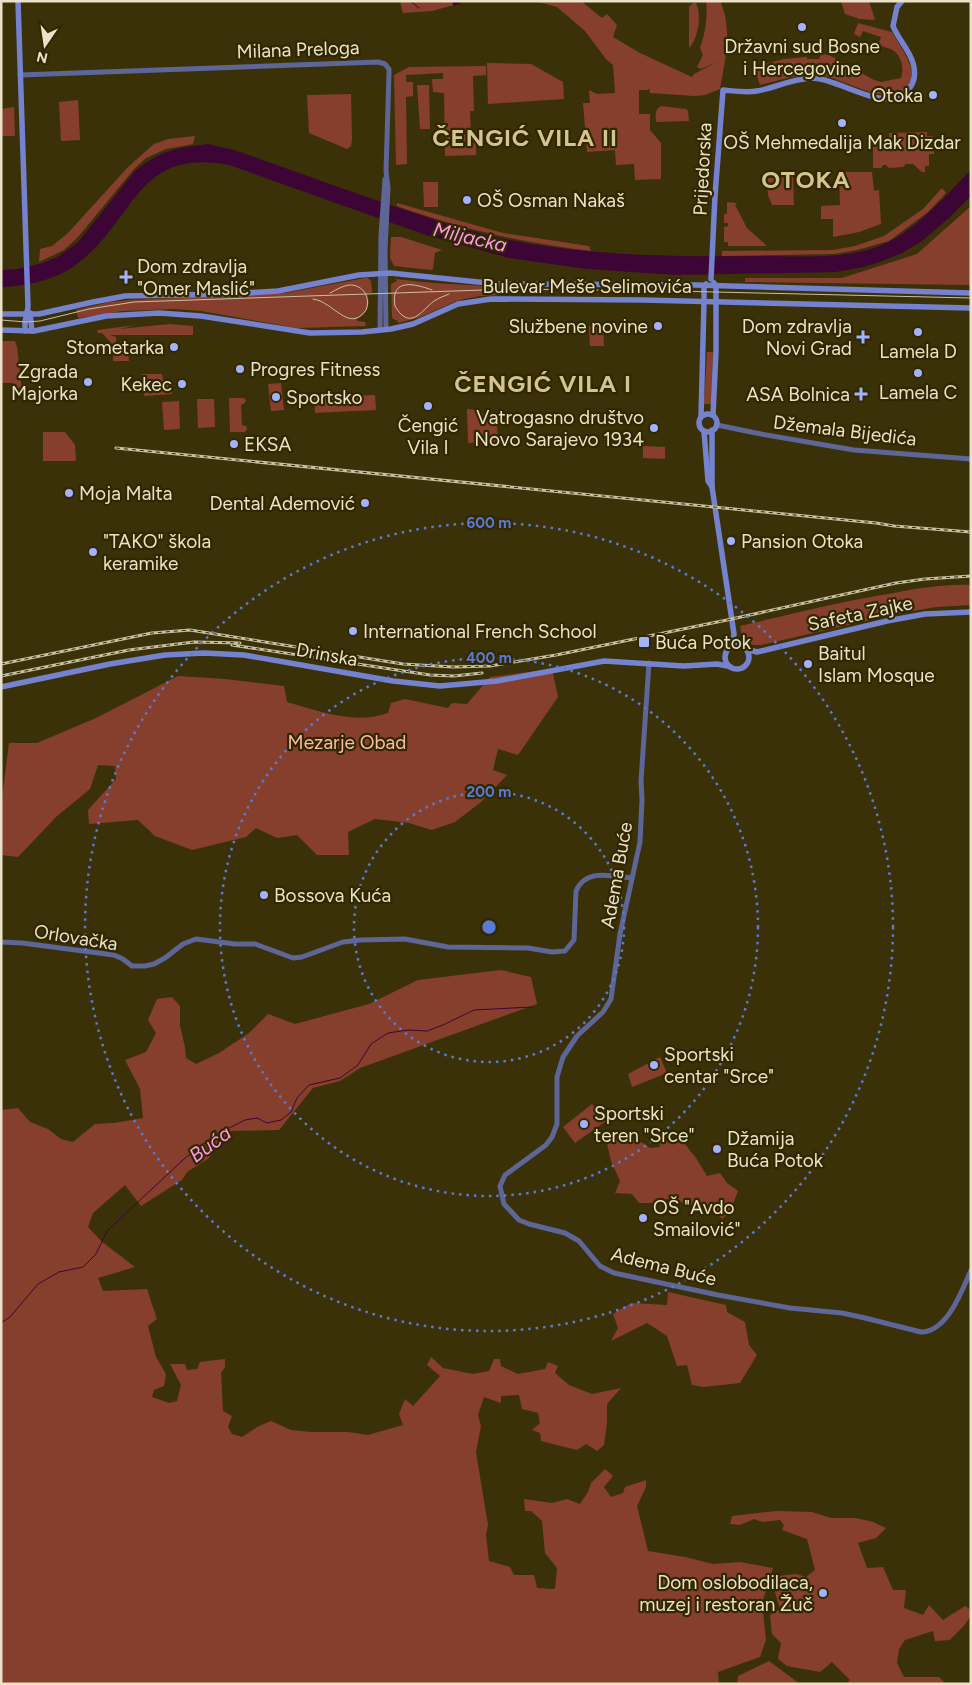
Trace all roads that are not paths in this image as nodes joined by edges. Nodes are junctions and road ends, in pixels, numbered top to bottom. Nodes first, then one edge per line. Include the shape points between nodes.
1 (18, 1) edge
2 (902, 1) edge
3 (20, 75) junction
4 (383, 274) junction
5 (711, 278) junction
6 (704, 286) junction
7 (716, 286) junction
8 (971, 293) edge
9 (704, 302) junction
10 (716, 302) junction
11 (971, 308) edge
12 (1, 314) edge
13 (28, 314) junction
14 (1, 330) edge
15 (383, 330) junction
16 (28, 331) junction
17 (713, 415) junction
18 (701, 416) junction
19 (717, 424) junction
20 (712, 430) junction
21 (704, 431) junction
22 (971, 459) edge
23 (712, 487) junction
24 (971, 612) edge
25 (734, 634) junction
26 (744, 647) junction
27 (728, 648) junction
28 (757, 652) junction
29 (724, 655) junction
30 (749, 660) junction
31 (649, 663) junction
32 (717, 664) junction
33 (727, 666) junction
34 (1, 687) edge
35 (632, 878) junction
36 (1, 942) edge
37 (971, 1270) edge

1 - 3 main road
2 - 5 main road, Prijedorska via 897,7 893,26 911,57 915,75 912,86 902,96 881,99 838,83 812,78 749,92 723,90
3 - 4 street, Milana Preloga via 385,64 389,69
3 - 13 main road
4 - 6 main road, Bulevar Meše Selimovića via 498,284
4 - 13 main road, Bulevar Meše Selimovića via 278,291 119,297
4 - 15 street
5 - 6 main road
5 - 7 main road
6 - 7 main road, Bulevar Meše Selimovića
6 - 9 main road
7 - 8 main road, Bulevar Meše Selimovića
7 - 10 main road
9 - 10 main road, Bulevar Meše Selimovića
9 - 15 main road, Bulevar Meše Selimovića via 491,298 465,302 413,324
9 - 18 main road
10 - 11 main road, Bulevar Meše Selimovića
10 - 17 main road
12 - 13 main road, Bulevar Meše Selimovića
13 - 16 main road
14 - 16 main road, Bulevar Meše Selimovića
15 - 16 main road, Bulevar Meše Selimovića via 310,332 159,313 106,316
17 - 18 main road
17 - 19 main road
18 - 21 main road via 699,424
19 - 20 main road
19 - 22 street, Džemala Bijedića via 833,447
20 - 21 main road
20 - 23 main road
21 - 23 main road via 708,481
23 - 25 main road
24 - 28 main road, Safeta Zajke via 925,614 887,621
25 - 26 main road
25 - 27 main road
26 - 27 main road via 735,645
26 - 28 main road, Safeta Zajke
26 - 30 main road
27 - 29 main road
28 - 30 main road
29 - 32 main road
29 - 33 main road
30 - 33 main road via 740,669
31 - 32 main road
31 - 34 main road, Drinska via 604,661 497,682 440,686 244,655 204,653 165,655
31 - 35 street, Adema Buće via 641,833
32 - 33 main road
35 - 36 street, Orlovačka via 600,874 579,884 574,940 565,951 448,947 405,939 353,940 293,958 255,944 196,938 154,964 139,967 114,955
35 - 37 street, Adema Buće via 611,999 563,1056 557,1077 556,1128 546,1145 505,1174 502,1180 502,1198 513,1215 529,1224 574,1238 600,1266 614,1273 718,1296 842,1313 921,1332 928,1332 943,1322

